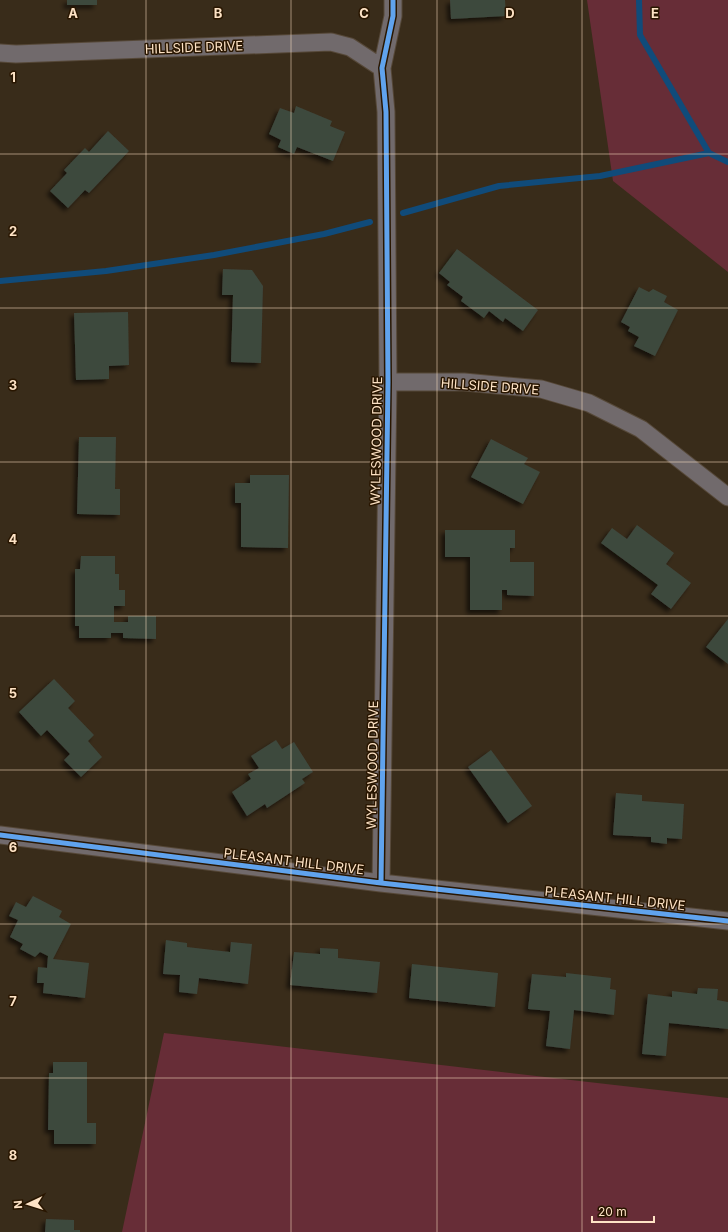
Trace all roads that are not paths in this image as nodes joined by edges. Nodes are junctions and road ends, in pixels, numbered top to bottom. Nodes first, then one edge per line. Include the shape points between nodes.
1 (393, 0) edge
2 (0, 53) edge
3 (382, 68) junction
4 (388, 382) junction
5 (728, 498) edge
6 (0, 835) edge
7 (381, 883) junction
8 (728, 921) edge

1 - 3 street, WYLESWOOD DRIVE via 393,16
2 - 3 street, HILLSIDE DRIVE via 331,42 350,47
3 - 4 street, WYLESWOOD DRIVE via 386,112
4 - 5 street, HILLSIDE DRIVE via 464,382 541,389 589,403 641,429
4 - 7 street, WYLESWOOD DRIVE
6 - 7 street, PLEASANT HILL DRIVE
7 - 8 street, PLEASANT HILL DRIVE

